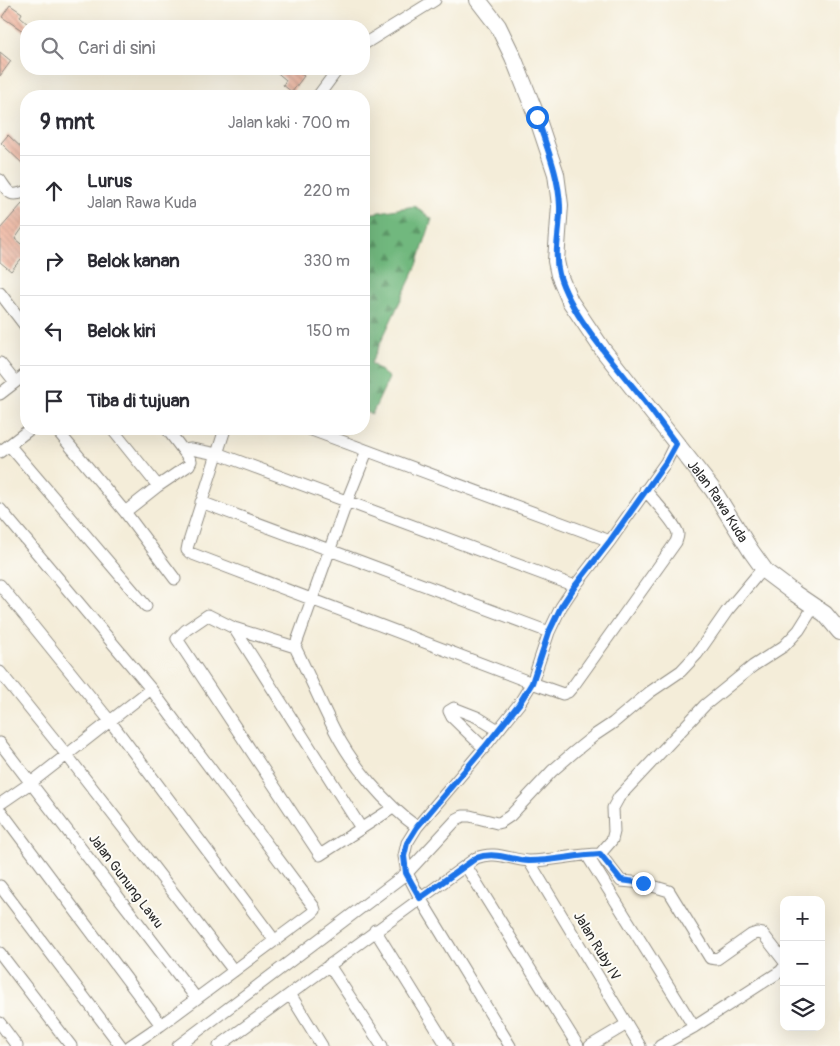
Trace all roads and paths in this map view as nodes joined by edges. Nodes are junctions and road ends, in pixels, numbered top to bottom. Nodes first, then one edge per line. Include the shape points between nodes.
1 (435, 0) edge
2 (478, 0) edge
3 (370, 40) edge
4 (334, 75) edge
5 (322, 90) edge
6 (0, 180) edge
7 (20, 194) edge
8 (0, 293) edge
9 (20, 318) edge
10 (0, 363) edge
11 (20, 378) edge
12 (15, 382) junction
13 (0, 394) edge
14 (22, 435) edge
15 (61, 435) edge
16 (117, 435) edge
17 (172, 435) edge
18 (223, 435) edge
19 (325, 435) edge
20 (676, 444) junction
21 (5, 449) edge
22 (184, 450) junction
23 (367, 451) junction
24 (217, 453) junction
25 (158, 486) junction
26 (645, 490) junction
27 (347, 501) junction
28 (201, 502) junction
29 (0, 509) edge
30 (125, 512) junction
31 (610, 541) junction
32 (331, 550) junction
33 (763, 568) junction
34 (175, 579) dead end
35 (0, 585) edge
36 (575, 586) junction
37 (312, 600) junction
38 (146, 606) dead end
39 (814, 606) junction
40 (234, 628) junction
41 (549, 632) junction
42 (840, 632) edge
43 (295, 648) junction
44 (0, 672) edge
45 (532, 683) junction
46 (150, 689) junction
47 (110, 721) junction
48 (498, 730) junction
49 (0, 743) edge
50 (484, 748) junction
51 (66, 754) junction
52 (32, 782) junction
53 (0, 804) edge
54 (393, 808) junction
55 (0, 810) edge
56 (417, 827) junction
57 (361, 828) junction
58 (600, 854) junction
59 (587, 855) junction
60 (529, 861) junction
61 (466, 866) junction
62 (406, 873) junction
63 (0, 886) edge
64 (420, 898) junction
65 (375, 930) junction
66 (275, 941) junction
67 (1, 955) edge
68 (780, 957) edge
69 (328, 965) junction
70 (234, 971) junction
71 (780, 972) edge
72 (290, 994) junction
73 (196, 998) junction
74 (0, 1023) edge
75 (627, 1024) junction
76 (161, 1025) junction
77 (694, 1027) junction
78 (317, 1044) edge
79 (16, 1046) edge
80 (71, 1046) edge
81 (121, 1046) edge
82 (130, 1046) edge
83 (178, 1046) edge
84 (219, 1046) edge
85 (382, 1046) edge
86 (447, 1046) edge
87 (510, 1046) edge
88 (578, 1046) edge
89 (590, 1046) edge
90 (640, 1046) edge
91 (660, 1046) edge

1 - 3 street
2 - 20 street, Jalan Rawa Kuda via 498,26 512,57 556,174 560,206 556,262 570,301 602,350
4 - 5 street
6 - 7 street via 13,194
8 - 9 street
10 - 12 street
11 - 12 street
12 - 13 street
14 - 21 street
15 - 30 street
16 - 25 street
17 - 22 street
18 - 24 street
19 - 23 street
20 - 26 street
20 - 33 street, Jalan Rawa Kuda via 713,490
21 - 38 street
22 - 24 street
22 - 25 street via 191,461 189,465
23 - 27 street
23 - 31 street
24 - 27 street
24 - 28 street
25 - 30 street
26 - 31 street
26 - 45 street via 677,531 676,542 570,689 563,694
27 - 32 street
27 - 36 street
28 - 32 street
28 - 37 street via 188,545 190,553
29 - 46 street
30 - 34 street
31 - 36 street
32 - 37 street
32 - 41 street
33 - 39 street, Jalan Rawa Kuda
33 - 62 street via 681,671 574,752 502,822 470,816 456,819
35 - 47 street
36 - 41 street
37 - 43 street
37 - 45 street
39 - 42 street, Jalan Rawa Kuda
39 - 58 street via 784,646 753,666 705,705 619,797 613,808 612,840
40 - 43 street
40 - 57 street
40 - 57 street via 208,615 177,639 318,853 323,854
41 - 45 street
43 - 54 street via 339,739
44 - 51 street
45 - 48 street
46 - 47 street
46 - 66 street via 314,907 312,914
47 - 51 street
47 - 66 street
48 - 50 street
48 - 50 street via 454,708 449,711
49 - 52 street, Jalan Gunung Lawu
50 - 56 street
51 - 52 street
51 - 70 street
52 - 53 street
52 - 73 street, Jalan Gunung Lawu
54 - 56 street
54 - 57 street
55 - 76 street
56 - 62 street via 405,850
58 - 59 street
58 - 68 street via 621,880 669,891 710,958 717,959 757,933 763,934
59 - 60 street
59 - 77 street
60 - 61 street via 484,854
60 - 75 street, Jalan Ruby IV
61 - 64 street
61 - 88 street
62 - 64 street
62 - 83 street
63 - 81 street
64 - 65 street
64 - 87 street
65 - 69 street
65 - 86 street
66 - 70 street
67 - 80 street
69 - 72 street
69 - 85 street
70 - 73 street
71 - 77 street
72 - 78 street
72 - 84 street
73 - 76 street
74 - 79 street
75 - 89 street
75 - 90 street, Jalan Ruby IV
76 - 82 street
77 - 91 street

